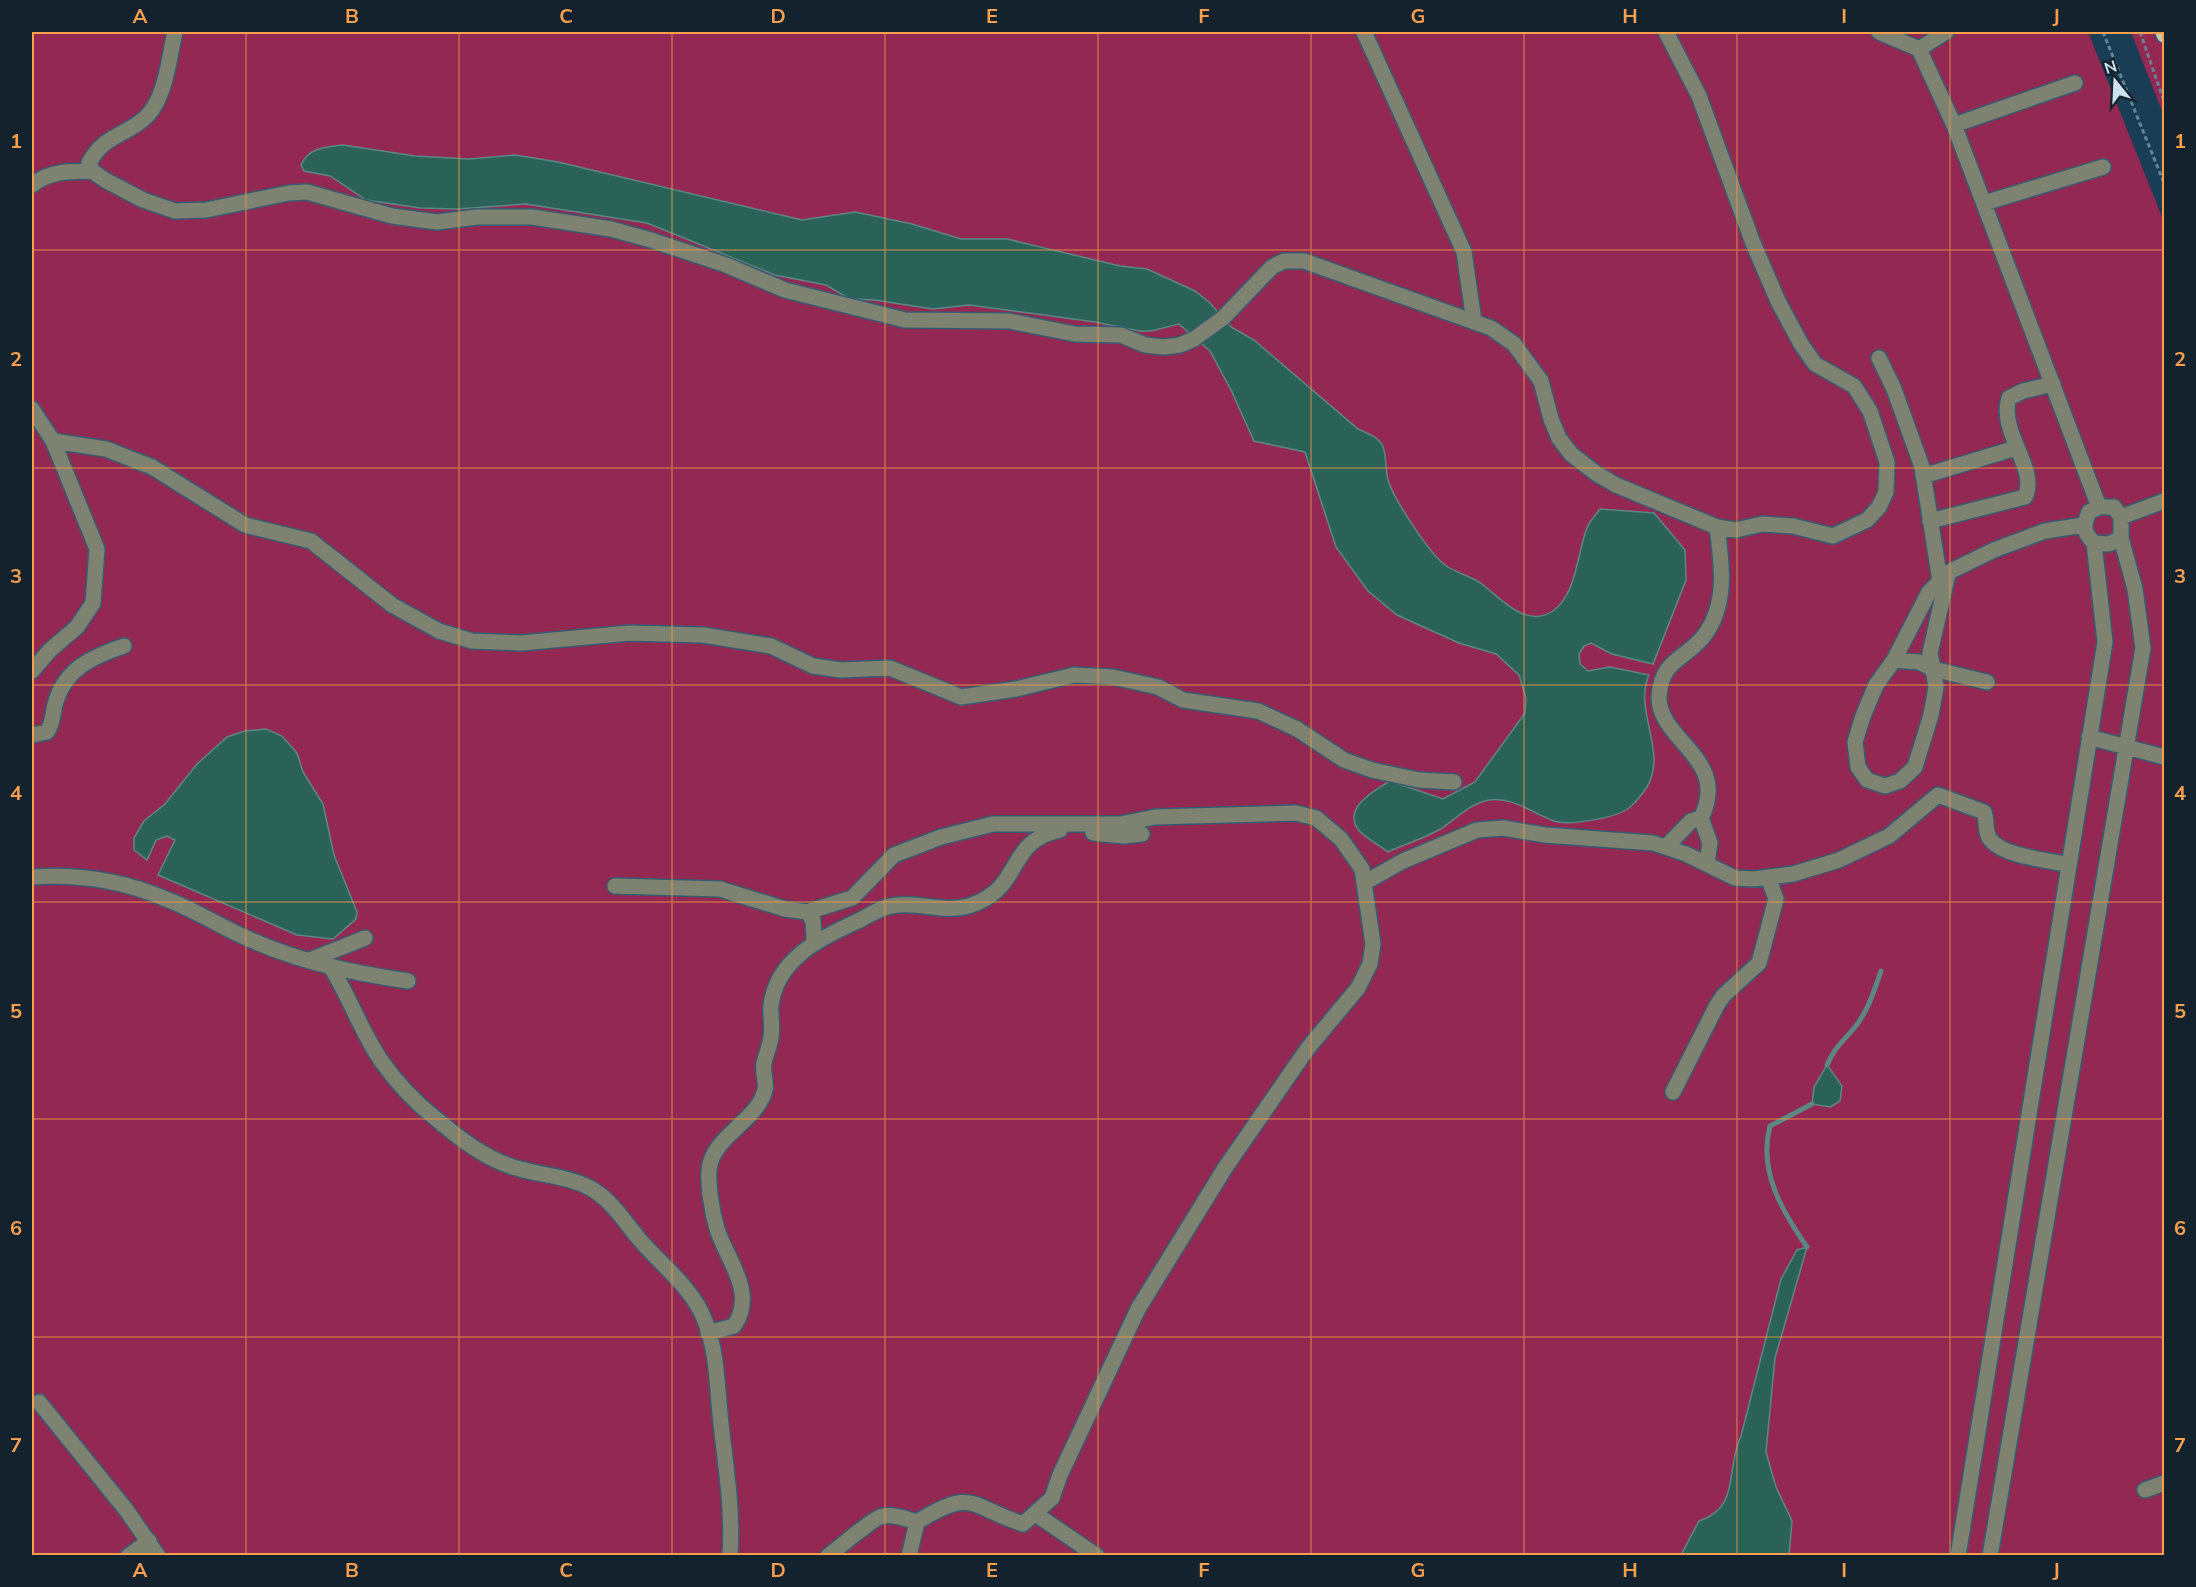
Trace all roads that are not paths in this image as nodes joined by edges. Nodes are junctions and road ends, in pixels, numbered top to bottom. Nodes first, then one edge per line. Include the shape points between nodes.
1 (175, 32) edge
2 (1364, 32) edge
3 (1666, 32) edge
4 (1880, 32) edge
5 (1946, 32) edge
6 (1919, 49) junction
7 (2075, 83) dead end
8 (1953, 125) junction
9 (2103, 167) dead end
10 (92, 171) junction
11 (32, 185) edge
12 (1984, 203) junction
13 (1474, 321) junction
14 (1879, 358) dead end
15 (2053, 384) junction
16 (32, 409) edge
17 (53, 441) junction
18 (2016, 448) junction
19 (1923, 476) junction
20 (2164, 501) edge
21 (2099, 507) junction
22 (2121, 517) junction
23 (1930, 521) junction
24 (2084, 525) junction
25 (1717, 528) junction
26 (2121, 538) junction
27 (2094, 543) junction
28 (1944, 576) junction
29 (123, 646) dead end
30 (1894, 660) junction
31 (1933, 669) junction
32 (32, 671) edge
33 (1987, 682) dead end
34 (32, 735) edge
35 (2090, 737) junction
36 (2125, 747) junction
37 (2164, 757) edge
38 (1454, 782) dead end
39 (1701, 818) junction
40 (1142, 834) dead end
41 (1666, 847) junction
42 (1707, 863) junction
43 (2069, 865) junction
44 (32, 877) edge
45 (1768, 877) junction
46 (1364, 883) junction
47 (615, 886) dead end
48 (807, 912) junction
49 (365, 938) dead end
50 (814, 941) junction
51 (310, 960) junction
52 (330, 966) junction
53 (408, 981) dead end
54 (1673, 1092) dead end
55 (708, 1333) junction
56 (34, 1401) edge
57 (2164, 1484) edge
58 (2145, 1490) dead end
59 (1037, 1515) junction
60 (917, 1522) junction
61 (149, 1541) junction
62 (128, 1556) edge
63 (159, 1556) edge
64 (730, 1556) edge
65 (828, 1556) edge
66 (909, 1556) edge
67 (1097, 1556) edge
68 (1958, 1556) edge
69 (1990, 1556) edge

1 - 10 lane via 159,96 148,115 101,146 89,163
2 - 13 lane via 1464,252
3 - 25 lane via 1699,96 1778,301 1815,364 1854,386 1870,411 1887,462 1886,492 1879,507 1867,520 1845,532 1833,536 1793,526 1762,524 1736,530
4 - 6 lane
5 - 6 lane
6 - 8 lane
7 - 8 lane
8 - 12 lane
9 - 12 lane
10 - 11 lane via 67,171 40,178
10 - 13 lane via 143,200 176,211 206,210 289,192 307,192 392,216 437,222 532,217 611,229 726,265 785,290 905,320 1009,321 1075,334 1121,335 1145,345 1180,345 1223,318 1272,267 1284,261 1304,261
12 - 15 lane
13 - 25 lane via 1514,344 1526,358 1540,381 1560,438 1571,454 1616,485
14 - 19 lane via 1894,388
15 - 18 lane via 2009,398 2005,409
15 - 21 lane
16 - 17 lane
17 - 32 lane via 97,549 93,603 77,627
17 - 38 lane via 106,449 152,467 245,525 311,541 392,605 439,631 472,641 522,643 630,633 703,635 771,646 813,666 841,670 891,668 961,697 1074,675 1113,677 1158,687 1184,700 1258,711 1297,729 1344,760 1372,770 1419,780
18 - 19 lane
18 - 23 lane via 2029,489 2025,497
19 - 23 lane
20 - 22 lane
21 - 22 lane via 2114,507
21 - 24 lane via 2089,512
22 - 26 lane
23 - 28 lane
24 - 27 lane
24 - 28 lane via 2045,531 1994,550
25 - 39 lane via 1723,575 1716,614 1704,636 1663,673 1660,693 1662,717 1693,753 1706,779 1707,797
26 - 27 lane via 2109,544
26 - 36 lane via 2135,589 2143,648
27 - 35 lane via 2105,642
28 - 30 lane via 1929,592
28 - 31 lane via 1930,653
29 - 34 lane via 85,660 56,699 47,732
30 - 31 lane via 1919,662
30 - 31 lane via 1876,685 1854,742 1862,774 1867,780 1886,786 1900,781 1915,767 1933,705
31 - 33 lane
35 - 36 lane
35 - 43 lane
36 - 37 lane
36 - 69 lane
39 - 41 lane via 1691,821
39 - 42 lane via 1710,843
40 - 50 lane via 1060,830 1041,834 1027,845 1005,883 981,901 958,910 910,904 888,906
41 - 42 lane
41 - 46 lane via 1503,828 1477,830 1403,861
42 - 45 lane via 1735,878
43 - 45 lane via 2010,853 1993,843 1987,834 1984,812 1938,795 1889,836 1839,860
43 - 68 lane
44 - 51 lane via 93,879 134,888 166,899 250,940
45 - 54 lane via 1776,899 1759,963 1717,1005
46 - 48 lane via 1362,869 1341,839 1316,818 1296,813 1155,817 1120,824 993,824 941,837 894,855 852,898
46 - 59 lane via 1373,944 1370,964 1358,988 1308,1048 1231,1159 1138,1309 1052,1498
47 - 48 lane via 720,889
48 - 50 lane via 813,920
49 - 51 lane
50 - 55 lane via 781,978 771,1004 771,1037 759,1107 716,1151 709,1169 717,1229 731,1257 742,1303 741,1316 734,1326
51 - 52 lane
52 - 53 lane
52 - 55 lane via 348,993 381,1062 405,1091 482,1153 517,1169 586,1186 605,1198 678,1279 705,1321
55 - 64 lane via 720,1389 728,1464
56 - 61 lane
57 - 58 lane
59 - 60 lane via 1023,1524 986,1506 958,1500
59 - 67 lane
60 - 65 lane via 883,1516
60 - 66 lane
61 - 62 lane
61 - 63 lane

